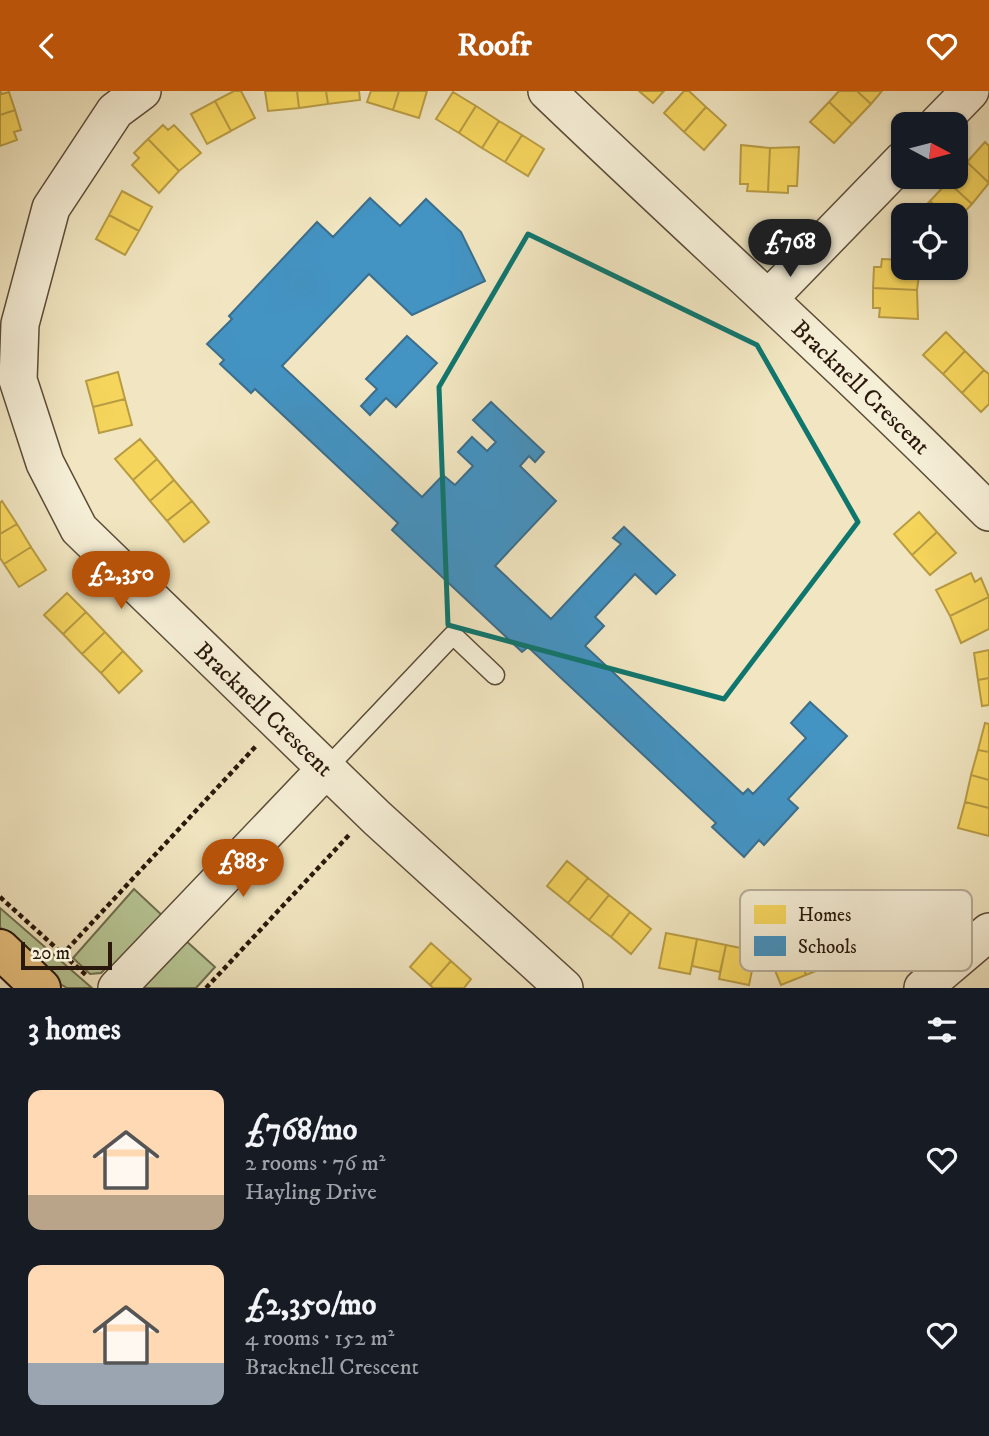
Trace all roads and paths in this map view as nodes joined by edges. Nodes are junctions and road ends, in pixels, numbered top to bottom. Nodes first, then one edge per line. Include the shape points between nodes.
1 (547, 91) edge
2 (970, 91) edge
3 (117, 98) edge
4 (950, 112) edge
5 (891, 172) edge
6 (769, 298) junction
7 (989, 512) edge
8 (495, 675) dead end
9 (277, 723) junction
10 (326, 769) junction
11 (371, 811) junction
12 (0, 897) edge
13 (0, 949) edge
14 (61, 956) junction
15 (946, 971) edge
16 (118, 987) edge
17 (41, 988) edge
18 (206, 988) edge
19 (564, 988) edge
20 (923, 988) edge

1 - 6 street, Bracknell Crescent
2 - 4 street
3 - 9 street, Bracknell Crescent via 51,208 20,324 18,380 45,463 79,529
5 - 6 street
6 - 7 street, Bracknell Crescent
8 - 10 lane via 453,635
9 - 10 street, Bracknell Crescent
9 - 14 path
10 - 11 street, Bracknell Crescent
10 - 16 street
11 - 18 path
11 - 19 street, Bracknell Crescent
12 - 14 path
13 - 17 highway
14 - 16 path via 88,977 108,977
15 - 20 street

